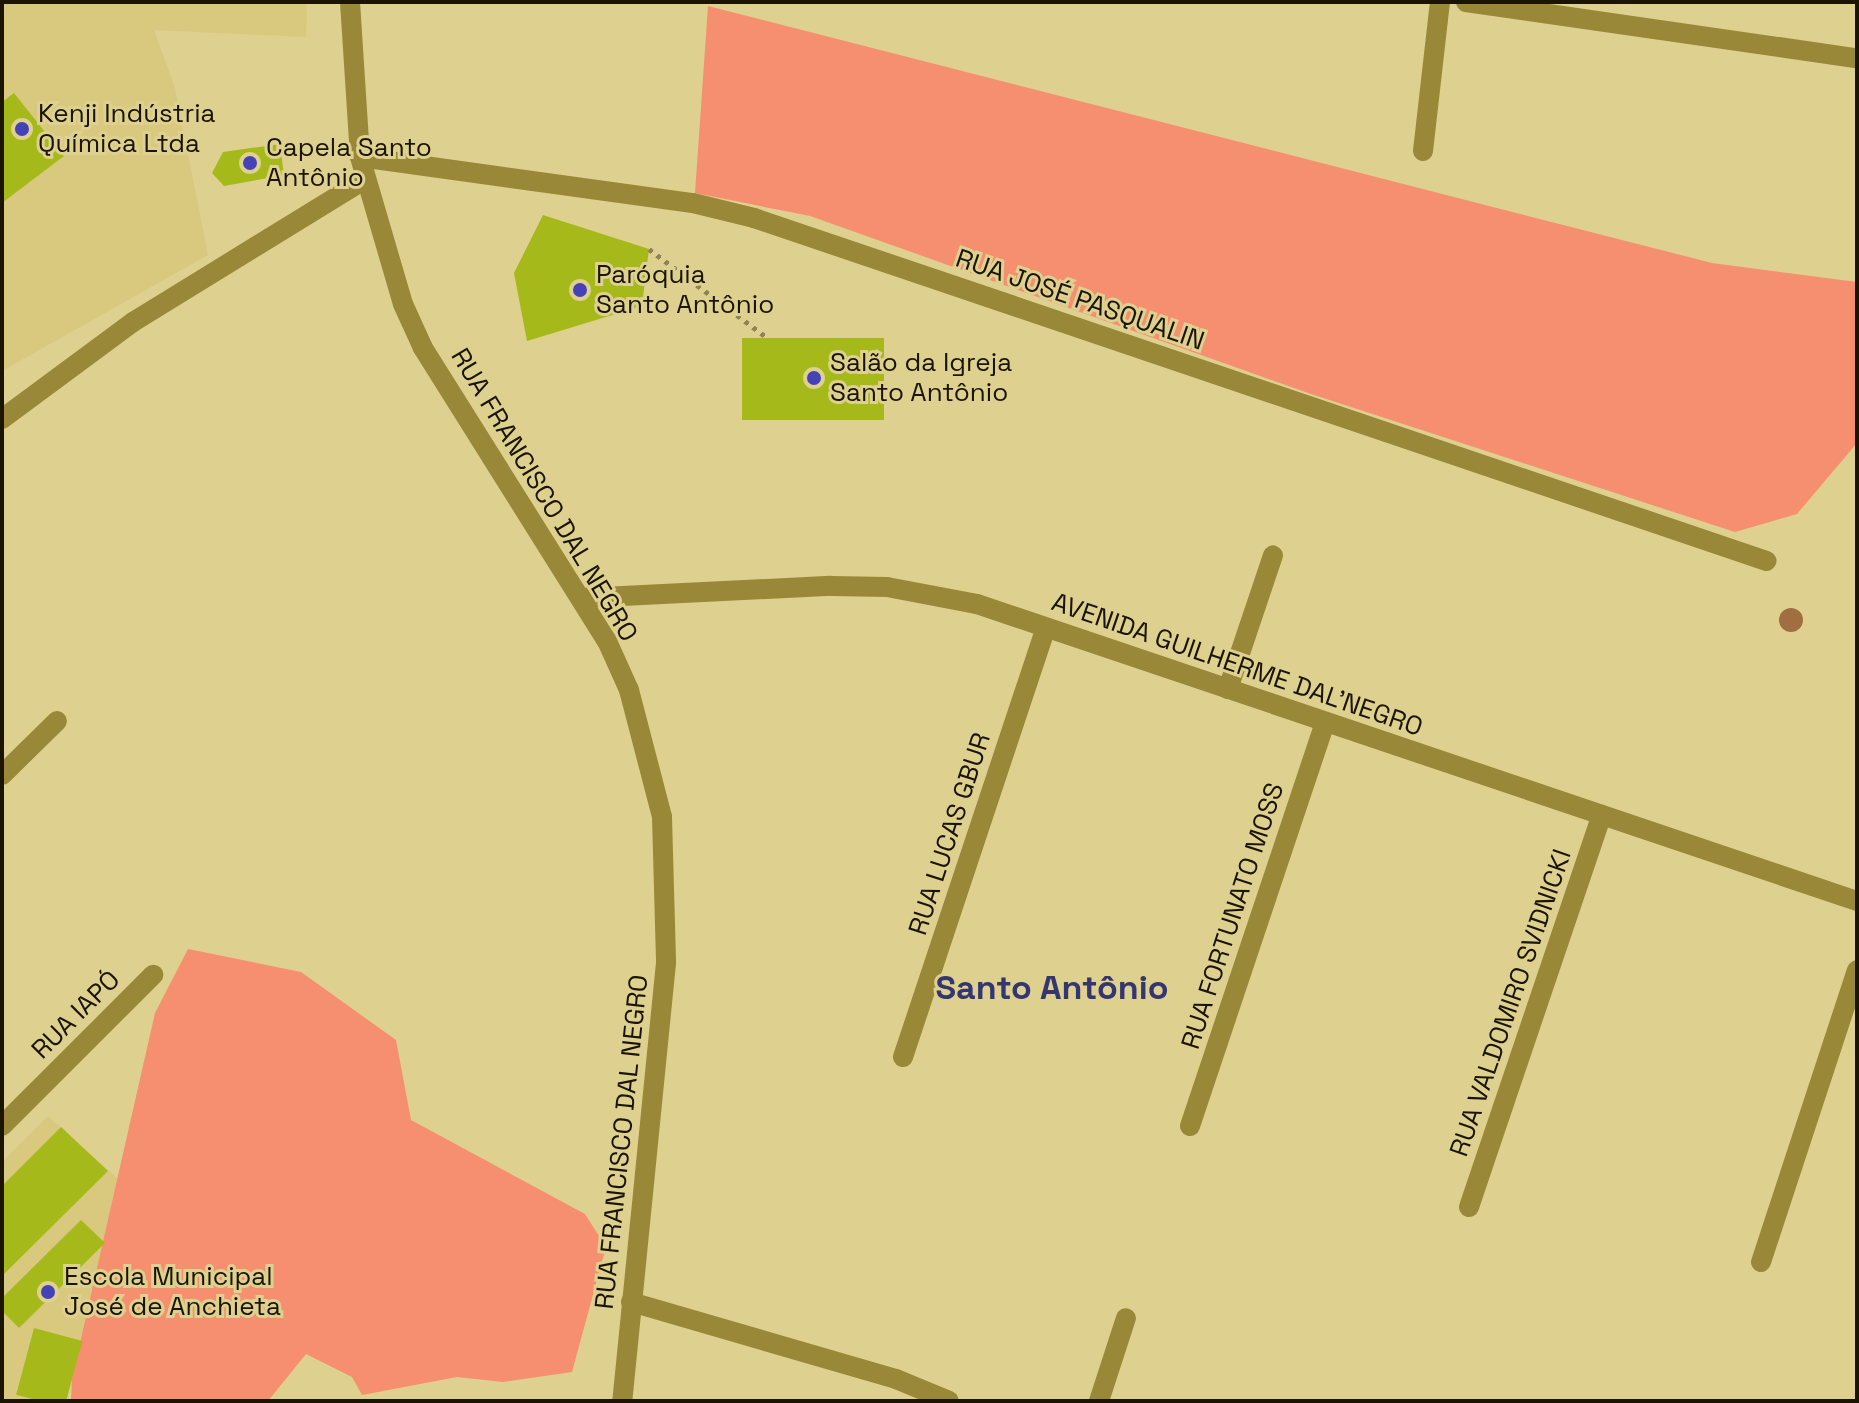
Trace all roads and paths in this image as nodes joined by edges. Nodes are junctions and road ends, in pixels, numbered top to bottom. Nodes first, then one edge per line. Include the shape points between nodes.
1 (350, 2) edge
2 (1440, 2) edge
3 (1466, 2) edge
4 (1857, 58) edge
5 (1423, 151) dead end
6 (360, 157) junction
7 (365, 179) junction
8 (649, 249) dead end
9 (765, 336) dead end
10 (2, 419) edge
11 (1273, 555) dead end
12 (1767, 561) dead end
13 (582, 598) junction
14 (1046, 628) junction
15 (1228, 689) junction
16 (57, 721) dead end
17 (1325, 722) junction
18 (2, 775) edge
19 (1602, 815) junction
20 (1857, 901) edge
21 (1857, 970) edge
22 (153, 975) dead end
23 (903, 1057) dead end
24 (2, 1126) edge
25 (1190, 1126) dead end
26 (1469, 1207) dead end
27 (1761, 1262) dead end
28 (631, 1302) junction
29 (1126, 1318) dead end
30 (622, 1401) edge
31 (949, 1401) edge
32 (1099, 1401) edge

1 - 6 street, RUA FRANCISCO DAL NEGRO
2 - 5 street
3 - 4 street
6 - 7 street, RUA FRANCISCO DAL NEGRO
6 - 12 street, RUA JOSÉ PASQUALIN via 693,203 754,218
7 - 10 street via 158,305
7 - 13 street, RUA FRANCISCO DAL NEGRO via 403,304 423,348
8 - 9 path
11 - 15 street
13 - 14 street, AVENIDA GUILHERME DAL'NEGRO via 887,587 977,604
13 - 28 street, RUA FRANCISCO DAL NEGRO via 629,690 662,817 667,878 666,963
14 - 15 street, AVENIDA GUILHERME DAL'NEGRO
14 - 23 street, RUA LUCAS GBUR
15 - 17 street, AVENIDA GUILHERME DAL'NEGRO
16 - 18 street
17 - 19 street, AVENIDA GUILHERME DAL'NEGRO
17 - 25 street, RUA FORTUNATO MOSS
19 - 20 street, AVENIDA GUILHERME DAL'NEGRO
19 - 26 street, RUA VALDOMIRO SVIDNICKI
21 - 27 street
22 - 24 street, RUA IAPÓ
28 - 30 street, RUA FRANCISCO DAL NEGRO
28 - 31 street via 896,1379
29 - 32 street

